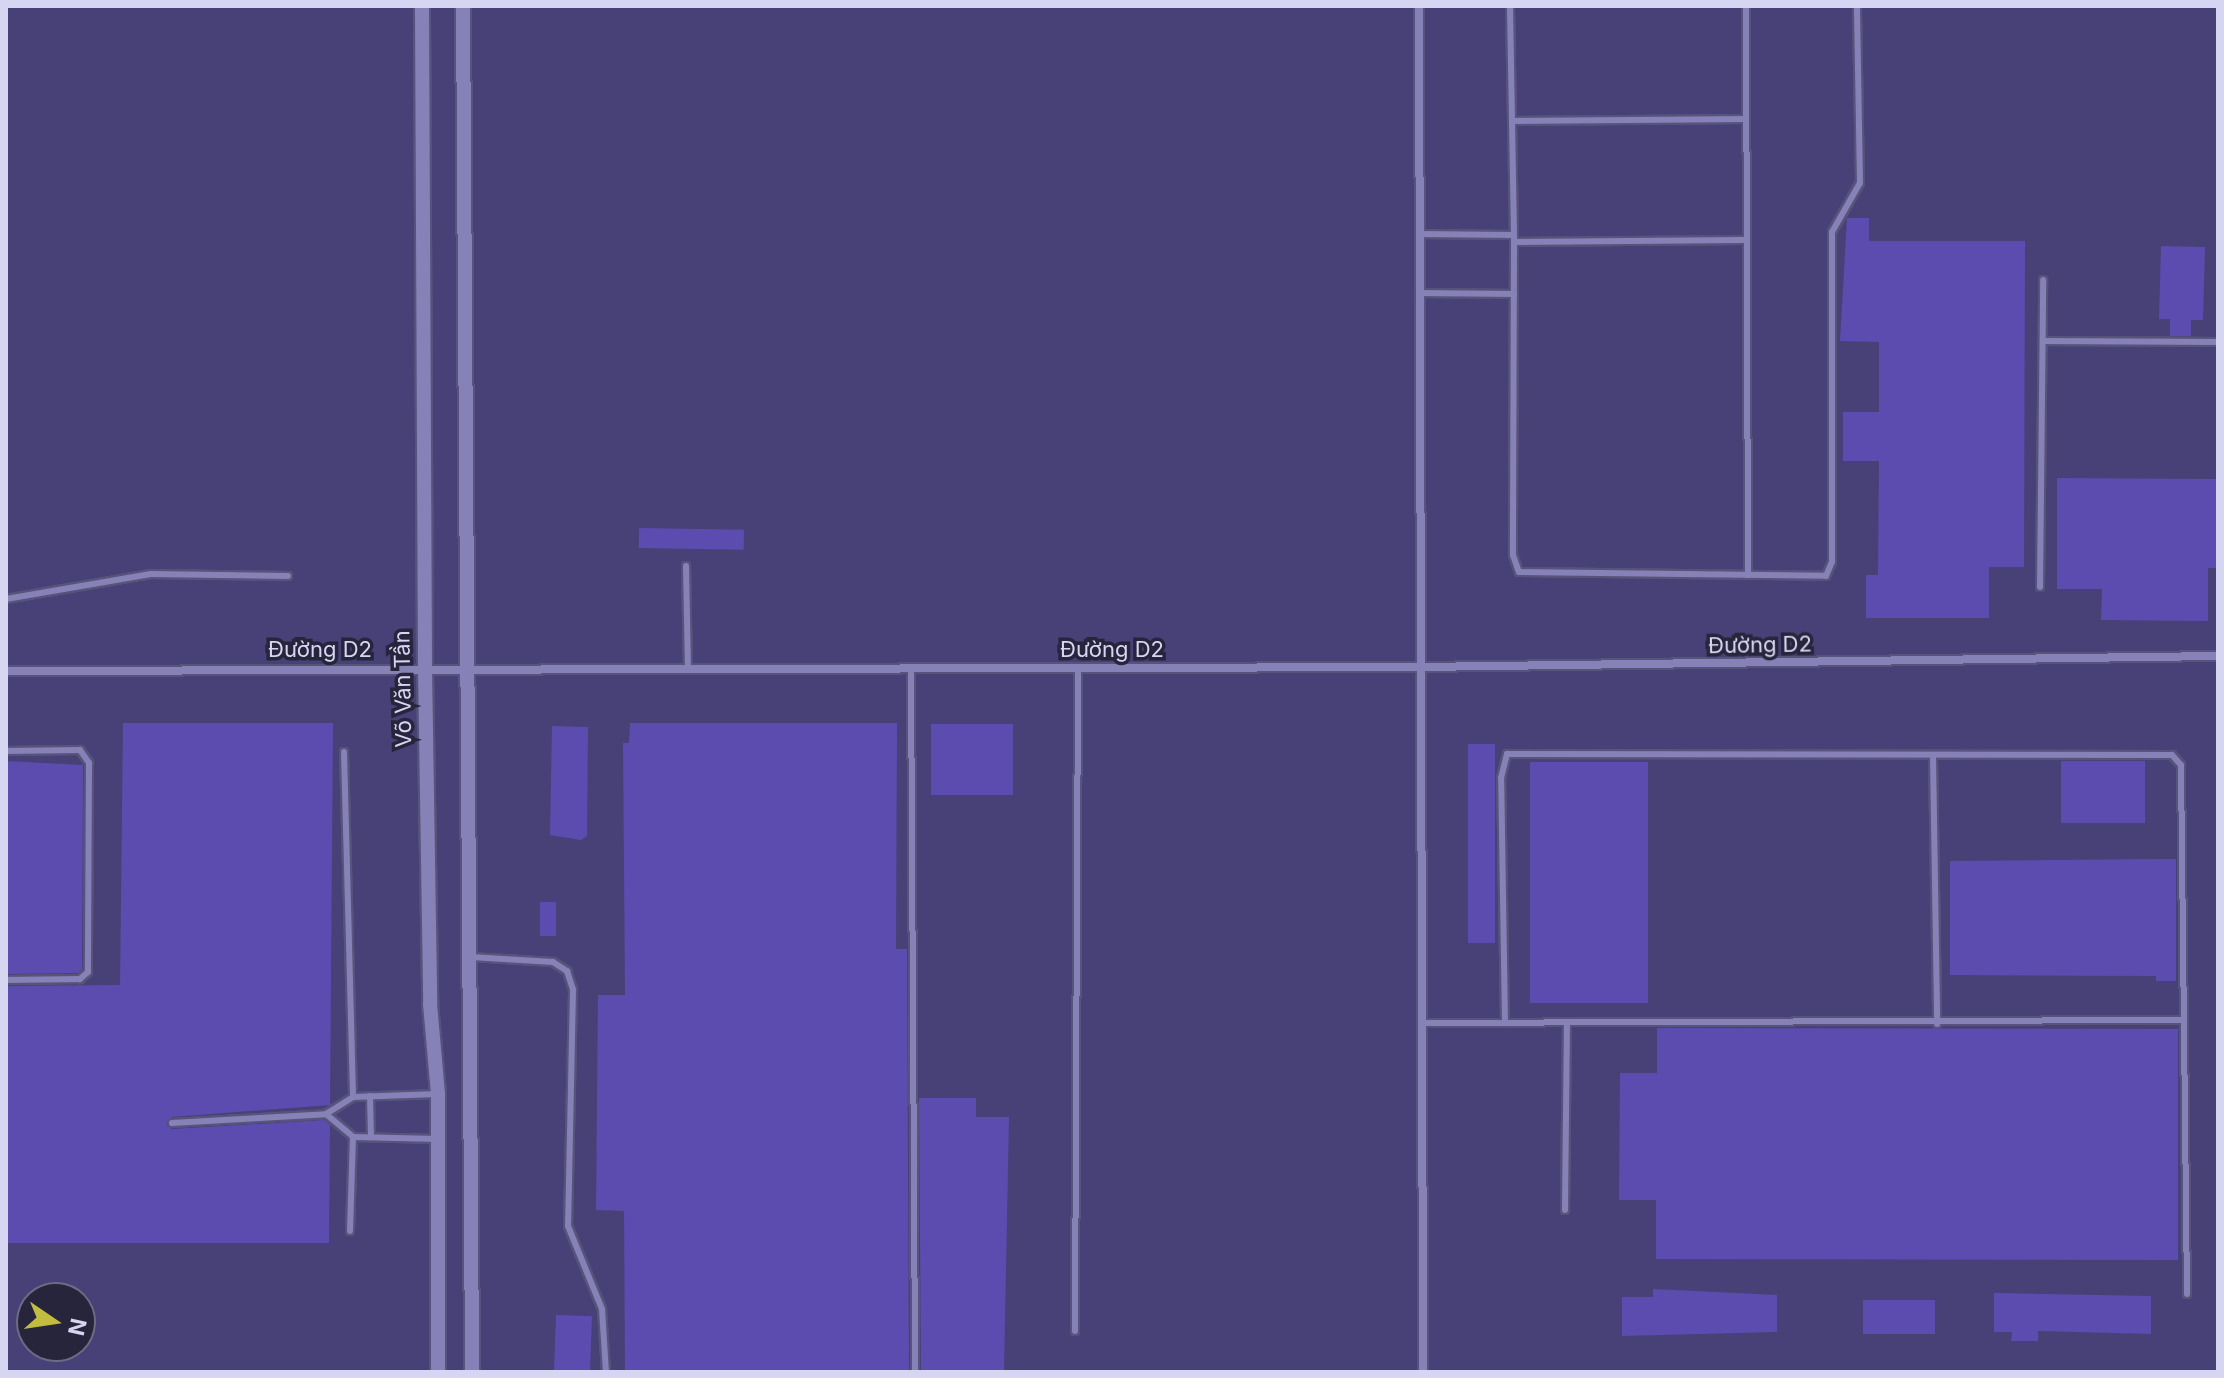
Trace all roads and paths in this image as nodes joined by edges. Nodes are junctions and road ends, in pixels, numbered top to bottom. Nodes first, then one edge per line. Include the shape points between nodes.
1 (422, 6) edge
2 (463, 6) edge
3 (1419, 6) edge
4 (1510, 6) edge
5 (1746, 6) edge
6 (1857, 6) edge
7 (1746, 119) junction
8 (1512, 121) junction
9 (1419, 234) junction
10 (1514, 238) junction
11 (1743, 240) junction
12 (2043, 280) dead end
13 (1419, 293) junction
14 (1514, 294) junction
15 (2043, 341) junction
16 (2218, 342) edge
17 (686, 566) dead end
18 (1748, 575) junction
19 (288, 576) dead end
20 (2040, 587) dead end
21 (6, 599) edge
22 (2218, 656) edge
23 (1420, 667) junction
24 (425, 668) junction
25 (911, 668) junction
26 (1078, 668) junction
27 (688, 669) junction
28 (470, 670) junction
29 (6, 671) edge
30 (6, 751) edge
31 (344, 752) dead end
32 (1933, 756) junction
33 (471, 957) junction
34 (6, 980) edge
35 (2183, 1020) junction
36 (1422, 1023) junction
37 (1505, 1023) junction
38 (1567, 1024) junction
39 (1937, 1024) junction
40 (438, 1094) junction
41 (370, 1096) junction
42 (353, 1097) junction
43 (326, 1114) junction
44 (172, 1123) dead end
45 (353, 1137) junction
46 (371, 1137) junction
47 (438, 1139) junction
48 (1565, 1210) dead end
49 (350, 1231) dead end
50 (2187, 1294) dead end
51 (1075, 1331) dead end
52 (438, 1372) edge
53 (472, 1372) edge
54 (606, 1372) edge
55 (915, 1372) edge
56 (1423, 1372) edge

1 - 24 street, Võ Văn Tần
2 - 28 street
3 - 9 street
4 - 8 lane
5 - 7 lane
6 - 18 lane via 1860,183 1832,232 1832,562 1826,576
7 - 8 lane
7 - 11 lane
8 - 10 lane
9 - 10 lane
9 - 13 street
10 - 11 lane
10 - 14 lane
11 - 18 lane
12 - 15 lane
13 - 14 lane
13 - 23 street
14 - 18 lane via 1513,555 1519,572
15 - 16 lane
15 - 20 lane
17 - 27 lane
19 - 21 lane via 151,574
22 - 23 street, Đường D2
23 - 26 street, Đường D2
23 - 36 street
24 - 28 street, Đường D2
24 - 29 street, Đường D2
24 - 40 street, Võ Văn Tần via 430,1004
25 - 26 street, Đường D2
25 - 27 street, Đường D2
25 - 55 lane
26 - 51 lane
27 - 28 street, Đường D2
28 - 33 street
30 - 34 lane via 80,750 89,763 88,972 80,979
31 - 42 lane
32 - 35 lane via 2159,751 2172,755 2181,765
32 - 37 lane via 1507,754 1501,778
32 - 39 lane
33 - 53 street
33 - 54 lane via 553,962 567,971 573,990 568,1226 602,1309
35 - 39 lane
35 - 50 lane
36 - 37 lane
36 - 56 street
37 - 38 lane
38 - 39 lane
38 - 48 lane
40 - 41 lane
40 - 47 street, Võ Văn Tần
41 - 42 lane
41 - 46 lane
42 - 43 lane
43 - 44 lane
43 - 45 lane
45 - 46 lane
45 - 49 lane
46 - 47 lane
47 - 52 street, Võ Văn Tần

